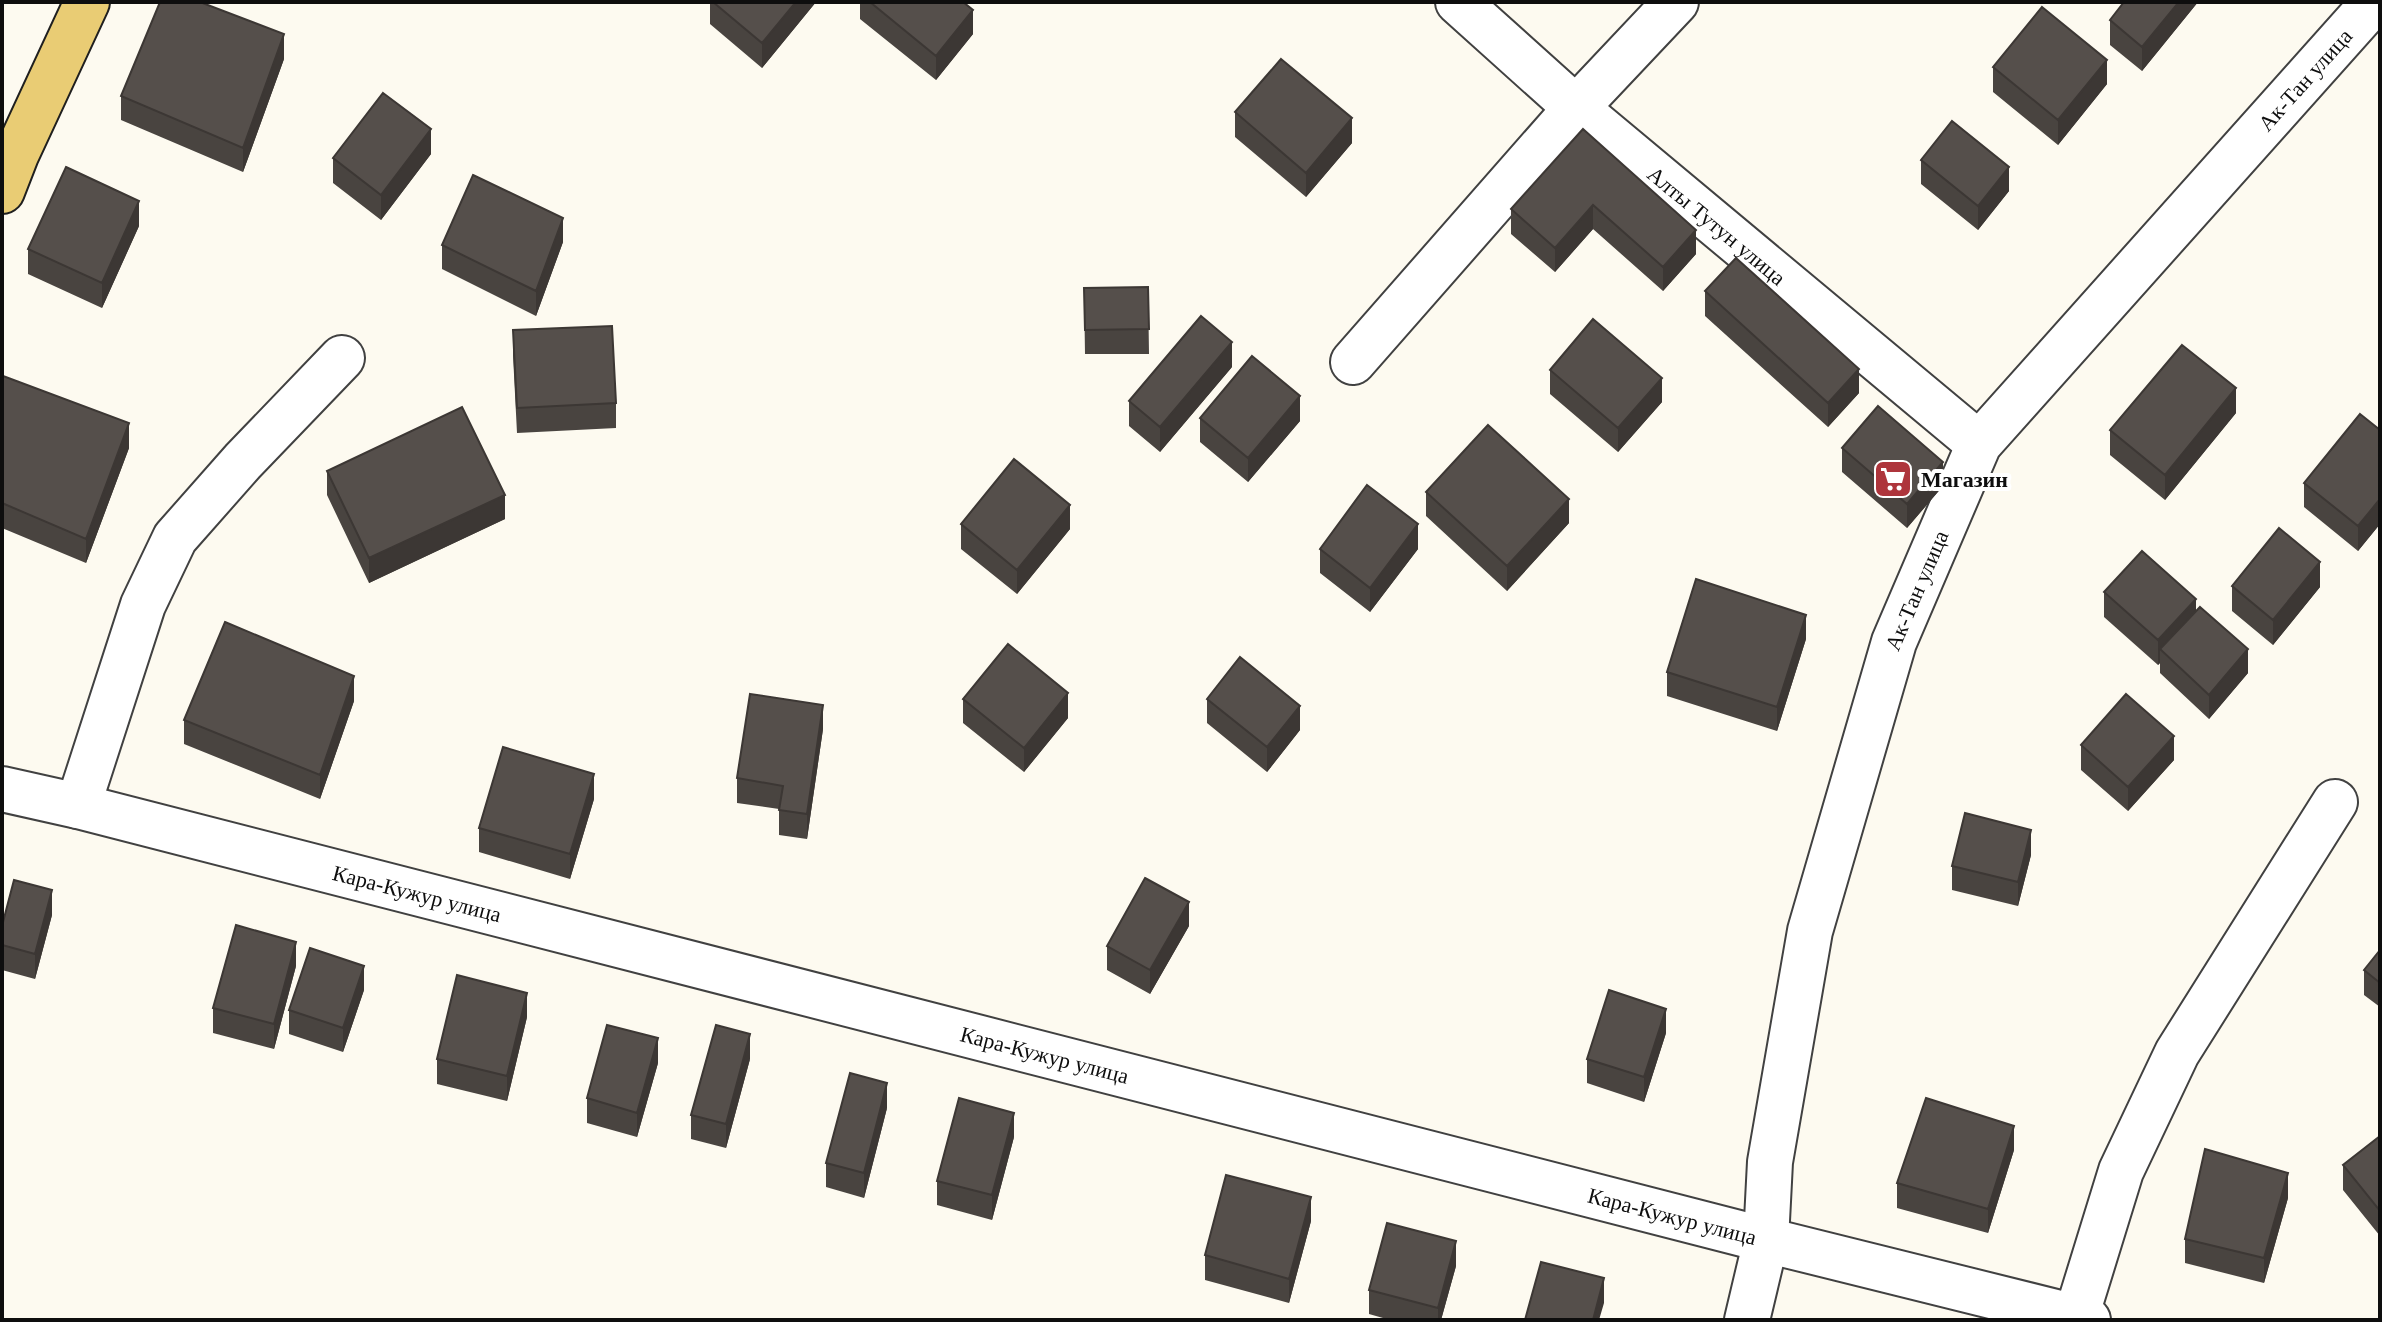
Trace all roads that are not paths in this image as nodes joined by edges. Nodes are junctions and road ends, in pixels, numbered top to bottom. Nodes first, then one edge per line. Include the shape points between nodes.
1 (87, 2) edge
2 (1458, 2) edge
3 (1676, 2) edge
4 (2374, 2) edge
5 (1576, 108) junction
6 (2, 191) edge
7 (342, 358) dead end
8 (1353, 362) dead end
9 (1979, 444) junction
10 (2, 789) edge
11 (2335, 802) dead end
12 (78, 806) junction
13 (1766, 1240) junction
14 (2082, 1318) edge
15 (1747, 1320) edge

1 - 6 main road
2 - 5 street, Алты Тутун улица
3 - 5 street
4 - 9 street, Ак-Тан улица
5 - 8 street
5 - 9 street, Алты Тутун улица
7 - 12 street via 175,538 143,605
9 - 13 street, Ак-Тан улица via 1894,642 1810,931 1770,1162
10 - 12 street, Кара-Кужур улица
11 - 14 street via 2177,1053 2121,1171
12 - 13 street, Кара-Кужур улица
13 - 14 street, Кара-Кужур улица
13 - 15 street, Ак-Тан улица

